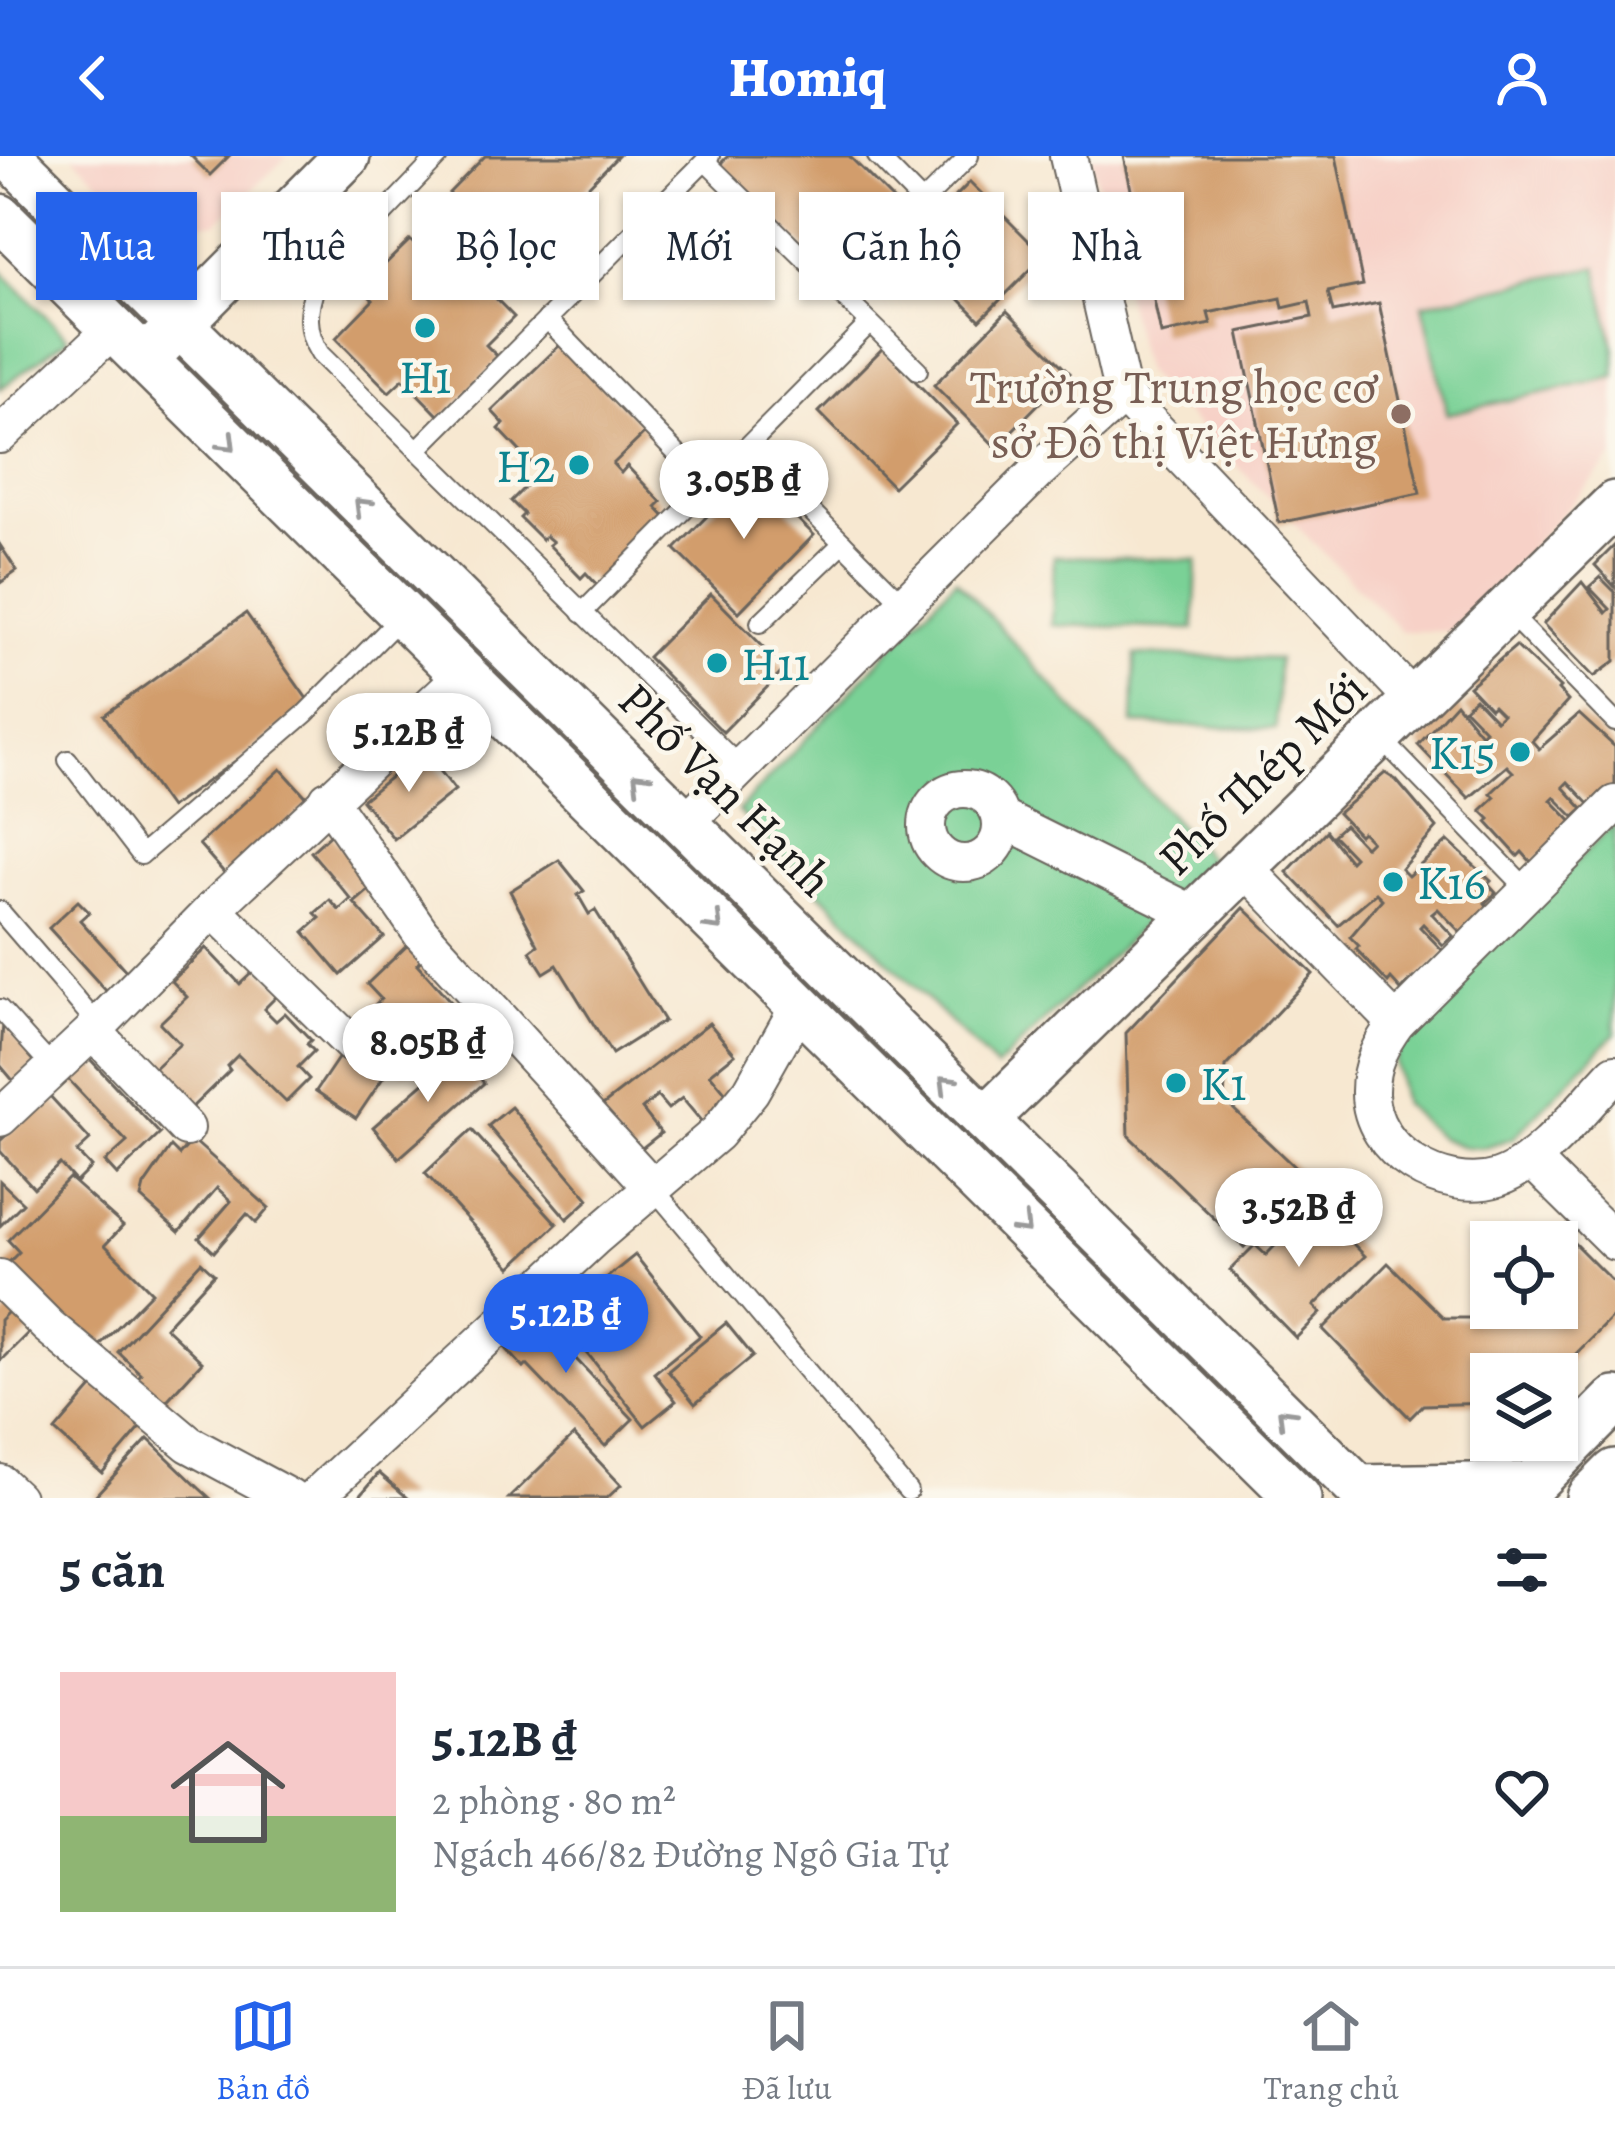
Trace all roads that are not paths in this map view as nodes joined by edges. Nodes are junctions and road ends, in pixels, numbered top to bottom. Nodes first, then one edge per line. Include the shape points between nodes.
1 (9, 156) edge
2 (347, 156) edge
3 (439, 156) edge
4 (877, 156) edge
5 (969, 156) edge
6 (1068, 156) edge
7 (707, 159) edge
8 (912, 192) edge
9 (932, 192) edge
10 (0, 217) edge
11 (799, 252) edge
12 (846, 300) edge
13 (548, 320) junction
14 (181, 322) junction
15 (870, 323) junction
16 (129, 345) junction
17 (918, 370) dead end
18 (1123, 395) junction
19 (0, 435) edge
20 (747, 447) junction
21 (417, 450) junction
22 (708, 486) junction
23 (1615, 503) edge
24 (843, 543) junction
25 (903, 603) junction
26 (1505, 610) junction
27 (582, 613) junction
28 (404, 615) junction
29 (760, 623) dead end
30 (463, 675) junction
31 (1414, 700) junction
32 (1615, 722) edge
33 (1378, 735) junction
34 (68, 760) dead end
35 (740, 767) junction
36 (328, 799) junction
37 (1615, 804) edge
38 (1001, 818) dead end
39 (684, 824) junction
40 (1244, 866) junction
41 (1528, 890) junction
42 (213, 909) junction
43 (0, 911) edge
44 (1194, 914) junction
45 (799, 1006) junction
46 (0, 1009) edge
47 (1396, 1023) junction
48 (96, 1029) junction
49 (351, 1045) dead end
50 (54, 1069) junction
51 (1615, 1073) edge
52 (4, 1106) edge
53 (985, 1120) junction
54 (186, 1128) dead end
55 (1532, 1159) junction
56 (654, 1189) junction
57 (1615, 1242) edge
58 (0, 1279) edge
59 (1615, 1400) edge
60 (1615, 1472) edge
61 (0, 1483) edge
62 (908, 1491) dead end
63 (1524, 1491) edge
64 (1363, 1493) edge
65 (16, 1498) edge
66 (290, 1498) edge
67 (314, 1498) edge
68 (1298, 1498) edge
69 (1589, 1498) edge

1 - 14 street, Phố Vạn Hạnh
2 - 14 street
3 - 21 lane via 316,284 308,308 320,354
4 - 8 lane
5 - 9 lane
6 - 18 street
7 - 11 lane
7 - 13 lane
10 - 16 street
12 - 15 lane
13 - 21 lane
13 - 22 lane
14 - 16 street
39 -> 14 street, Phố Vạn Hạnh
15 - 17 lane
15 - 20 lane
16 - 19 street
16 -> 28 street
18 - 25 street
18 - 31 street
20 - 22 lane
20 - 24 lane
21 - 27 lane
22 - 27 lane
23 - 26 street, Phố Thép Mới
24 - 25 lane
24 - 29 lane
25 - 35 street
26 - 31 street, Phố Thép Mới
26 - 32 lane
27 - 35 lane
28 - 30 street
28 - 34 lane via 305,714 140,855
30 - 36 street
30 -> 45 street
31 - 33 street, Phố Thép Mới
33 - 40 street, Phố Thép Mới
33 - 41 lane
35 - 39 street
36 - 42 street
36 - 56 street via 421,933
37 - 41 street
38 - 44 street
53 -> 39 street, Phố Vạn Hạnh
40 - 44 street, Phố Thép Mới
40 - 47 street
41 - 47 street
42 - 48 street
42 - 49 street
43 - 48 lane
44 - 53 street, Phố Thép Mới
45 - 56 street via 717,1133
45 -> 68 street
46 - 50 lane
47 - 55 street via 1376,1051 1370,1094 1384,1136 1435,1176 1470,1184
48 - 50 street
48 - 54 street
50 - 52 street
51 - 55 street
64 -> 53 street, Phố Vạn Hạnh
55 - 57 street
56 - 62 lane
56 - 67 street
58 - 66 street via 189,1444
59 - 63 street
60 - 69 street
61 - 65 street
63 - 64 street

